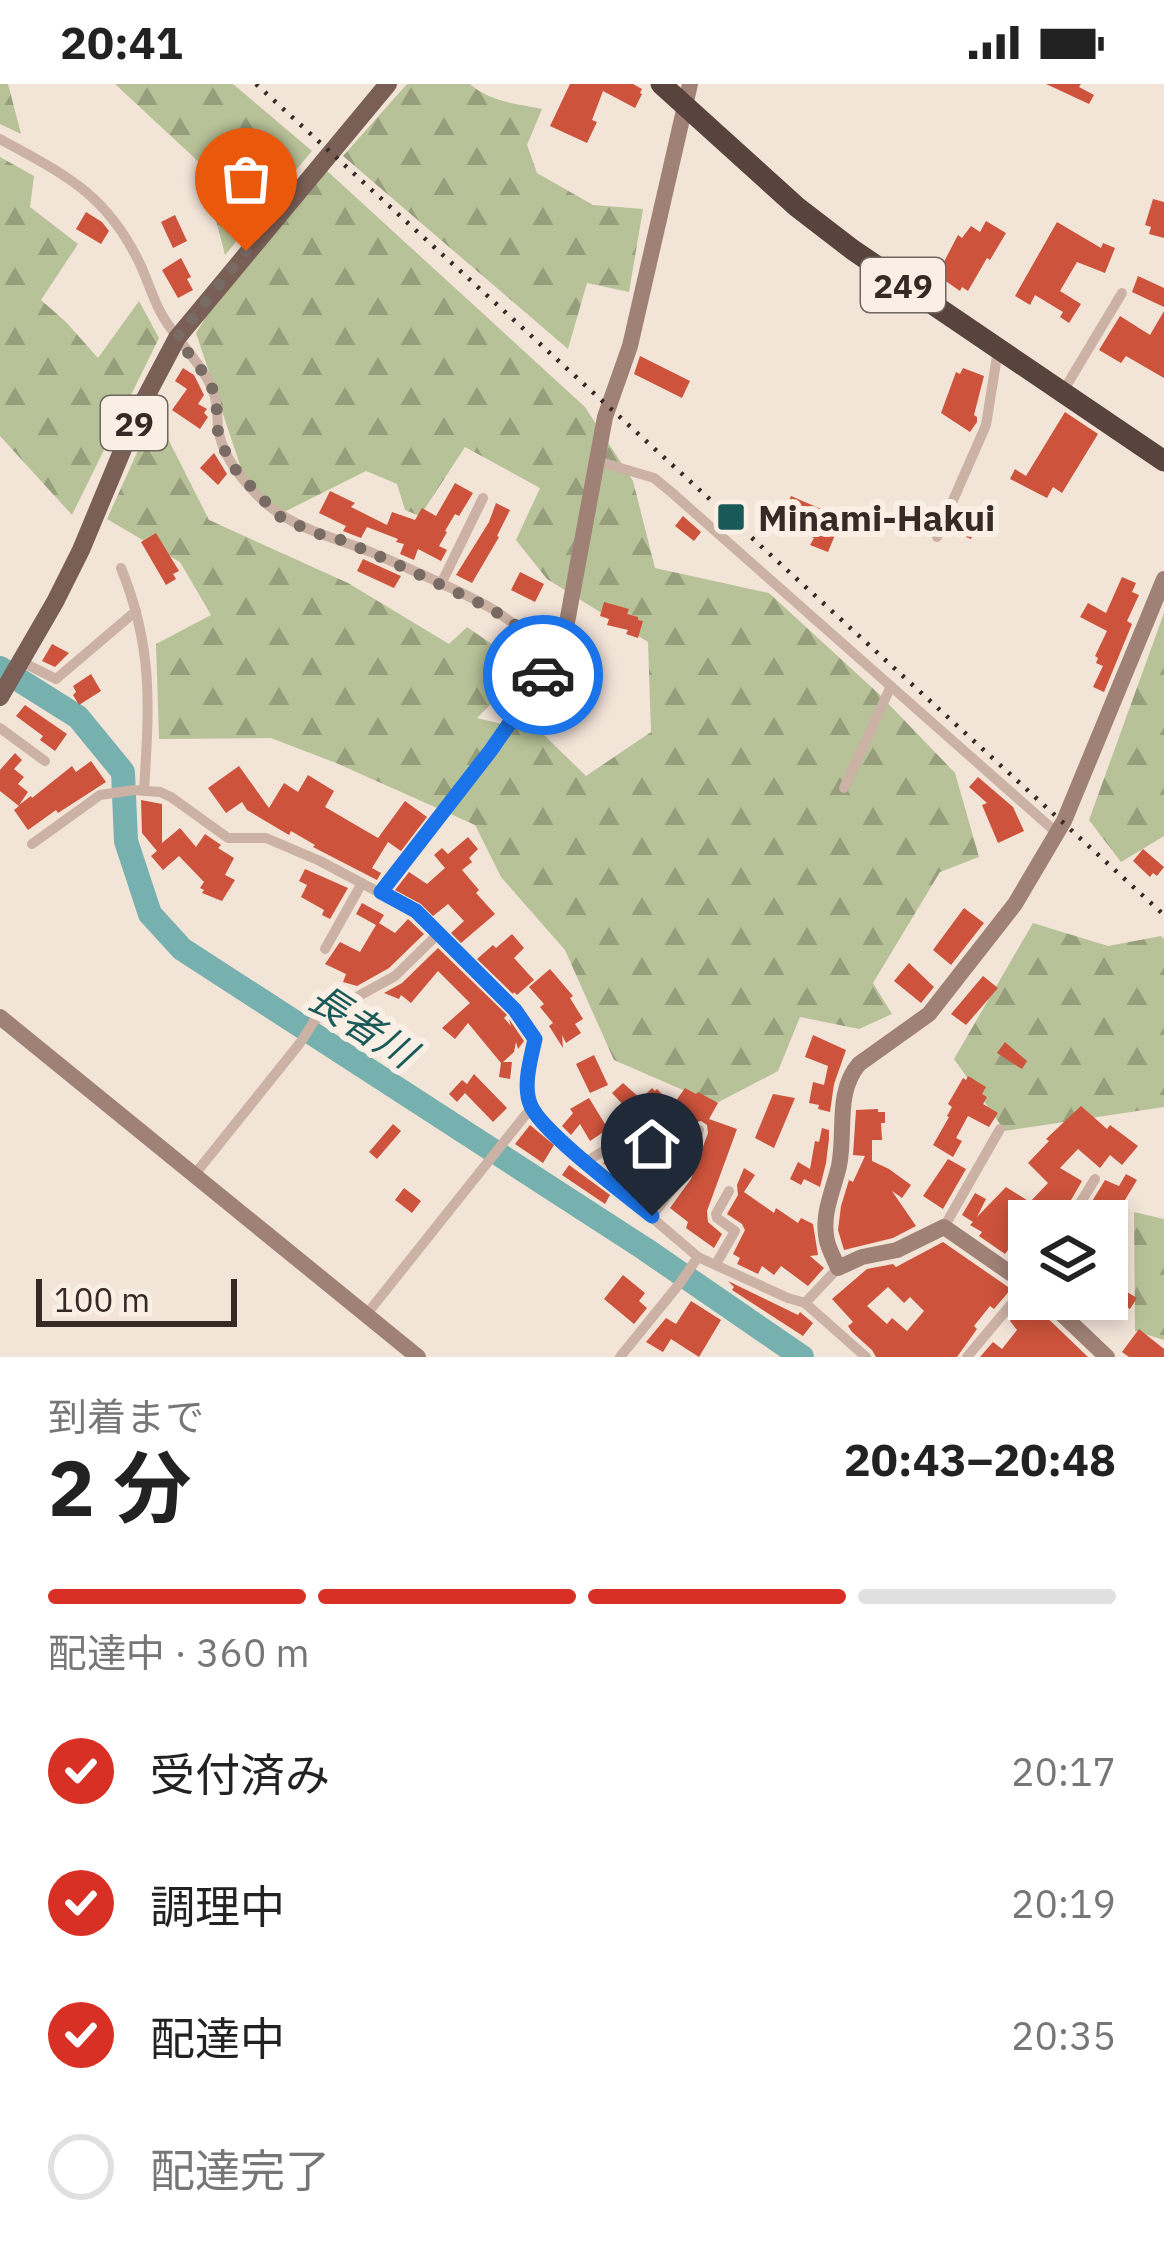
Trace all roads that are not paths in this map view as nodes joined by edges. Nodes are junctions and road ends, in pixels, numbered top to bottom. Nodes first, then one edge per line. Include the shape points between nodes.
1 (388, 84) edge
2 (661, 84) edge
3 (687, 95) edge
4 (0, 139) edge
5 (1122, 293) dead end
6 (177, 338) junction
7 (998, 350) junction
8 (1062, 393) junction
9 (597, 460) junction
10 (1164, 461) edge
11 (484, 498) dead end
12 (937, 537) dead end
13 (121, 568) dead end
14 (1164, 579) edge
15 (441, 584) junction
16 (136, 611) junction
17 (555, 658) junction
18 (12, 678) edge
19 (891, 686) junction
20 (0, 728) edge
21 (45, 761) dead end
22 (844, 788) dead end
23 (139, 790) junction
24 (1057, 833) junction
25 (32, 844) dead end
26 (362, 883) junction
27 (381, 892) junction
28 (438, 934) junction
29 (325, 949) dead end
30 (0, 1017) edge
31 (531, 1108) junction
32 (652, 1120) dead end
33 (1000, 1129) dead end
34 (698, 1130) dead end
35 (586, 1162) junction
36 (196, 1174) junction
37 (1095, 1179) dead end
38 (729, 1192) dead end
39 (1082, 1200) edge
40 (652, 1216) junction
41 (944, 1227) junction
42 (694, 1262) junction
43 (716, 1264) junction
44 (838, 1268) junction
45 (1008, 1271) edge
46 (805, 1303) junction
47 (1008, 1309) edge
48 (367, 1315) junction
49 (1068, 1320) edge
50 (418, 1357) edge
51 (620, 1357) edge
52 (866, 1357) edge
53 (967, 1357) edge
54 (1107, 1357) edge

1 - 6 main road, 29
2 - 3 highway, 249
3 - 7 highway, 249 via 797,207
3 - 9 street
4 - 6 street via 77,183 116,223
5 - 8 street
6 - 15 street via 208,379 218,433 237,472 279,516
6 - 18 main road, 29
7 - 8 highway, 249
7 - 12 street via 986,425
8 - 10 highway, 249
9 - 17 street
9 - 19 street via 670,490
11 - 15 street
13 - 16 street
14 - 24 street
15 - 17 street via 490,608
16 - 18 street via 56,680
16 - 23 street via 149,706
17 - 27 street
19 - 22 street
19 - 24 street
20 - 21 street
23 - 25 street via 95,797
23 - 26 street via 171,797 228,838 266,838
24 - 44 street via 1015,904 928,1014 851,1074 826,1203
26 - 27 street
26 - 29 street
27 - 28 street
28 - 31 street via 535,1039
28 - 36 street via 395,976 315,1020
30 - 36 street
31 - 35 street
31 - 48 street
32 - 35 street
33 - 41 street
34 - 40 street via 682,1176
35 - 40 street
36 - 48 street
37 - 39 street
38 - 43 street via 716,1214 734,1231
40 - 42 street
41 - 44 street
41 - 45 street
42 - 43 street
42 - 51 street
43 - 46 street
44 - 46 street
46 - 52 street
47 - 53 street
48 - 50 street
49 - 54 street

